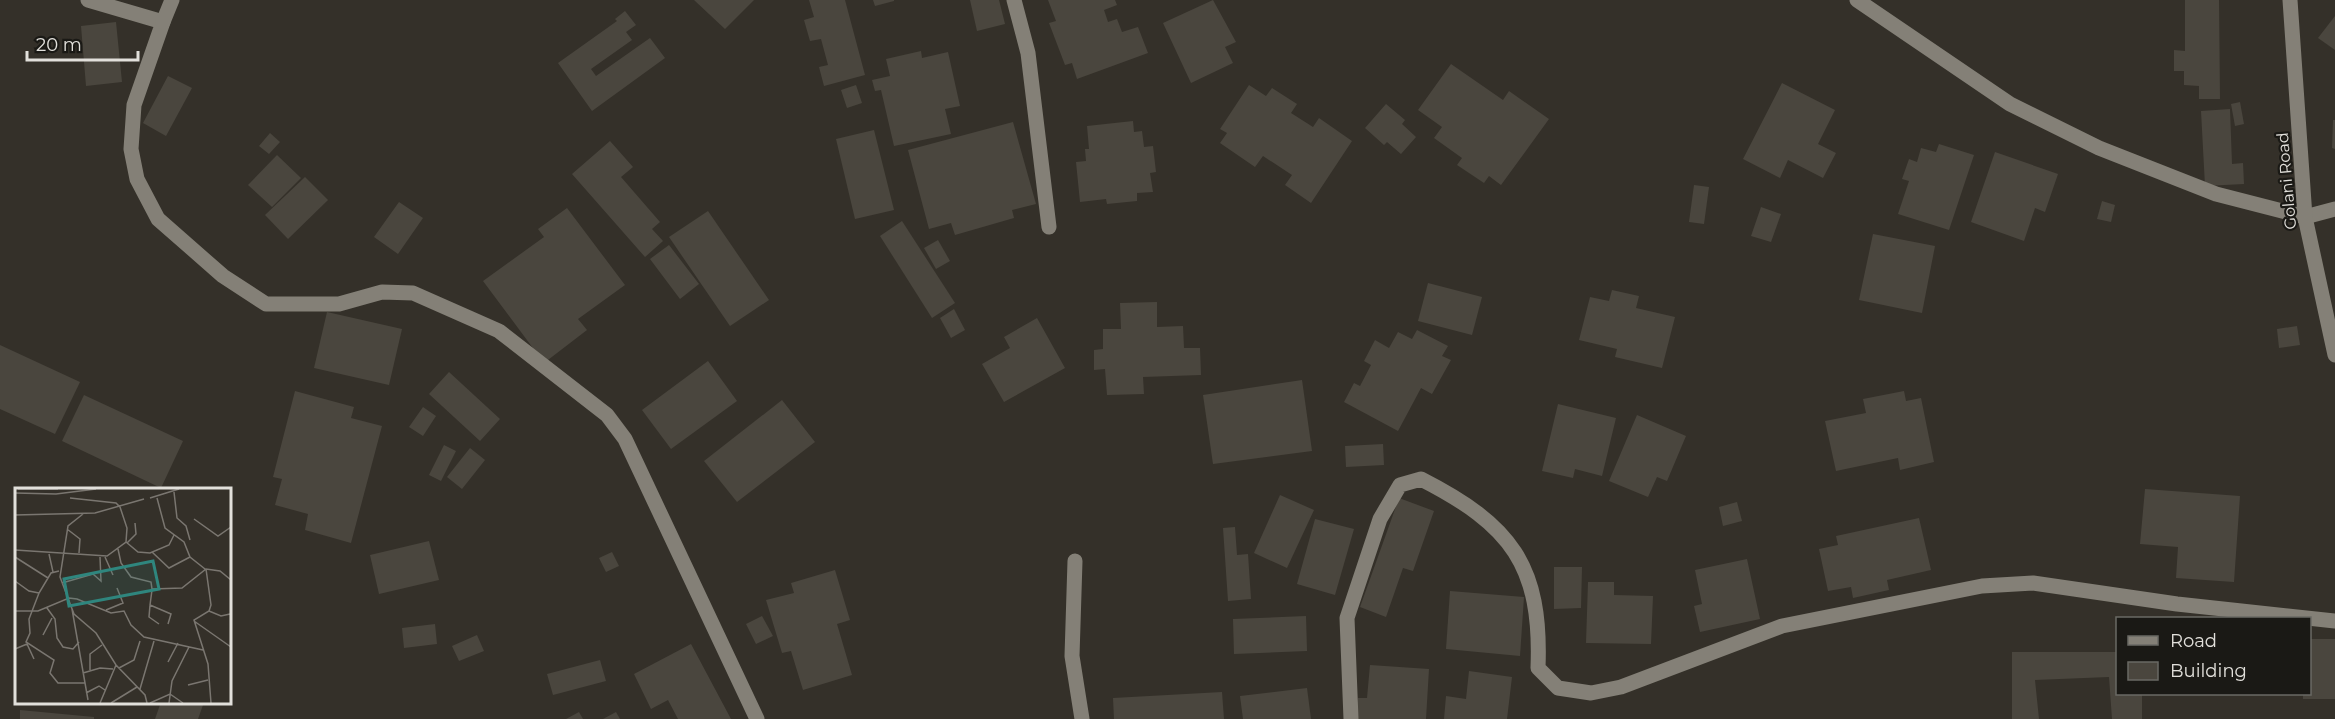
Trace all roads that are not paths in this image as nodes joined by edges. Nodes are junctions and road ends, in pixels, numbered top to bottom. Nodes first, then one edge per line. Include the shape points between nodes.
1 (88, 0) edge
2 (172, 0) edge
3 (1014, 0) edge
4 (1857, 0) edge
5 (2290, 0) edge
6 (163, 22) junction
7 (2335, 209) edge
8 (2305, 217) junction
9 (1049, 228) dead end
10 (2335, 355) edge
11 (1075, 561) dead end
12 (2298, 617) edge
13 (2311, 618) edge
14 (2335, 621) edge
15 (756, 719) edge
16 (1082, 719) edge
17 (1351, 719) edge

1 - 6 street
2 - 6 street
3 - 9 street via 1028,53
4 - 8 street via 2010,104 2099,148 2216,194
5 - 8 street, Golani Road
6 - 15 street via 134,105 131,149 137,179 158,219 223,276 266,304 339,304 382,292 413,293 499,331 608,415 625,439
7 - 8 street
8 - 10 street, Golani Road
11 - 16 street via 1072,656
12 - 17 street via 2033,583 1982,586 1782,626 1621,687 1580,692 1558,688 1538,668 1539,632 1533,586 1507,540 1460,500 1421,479 1400,485 1380,519 1347,618
13 - 14 street

